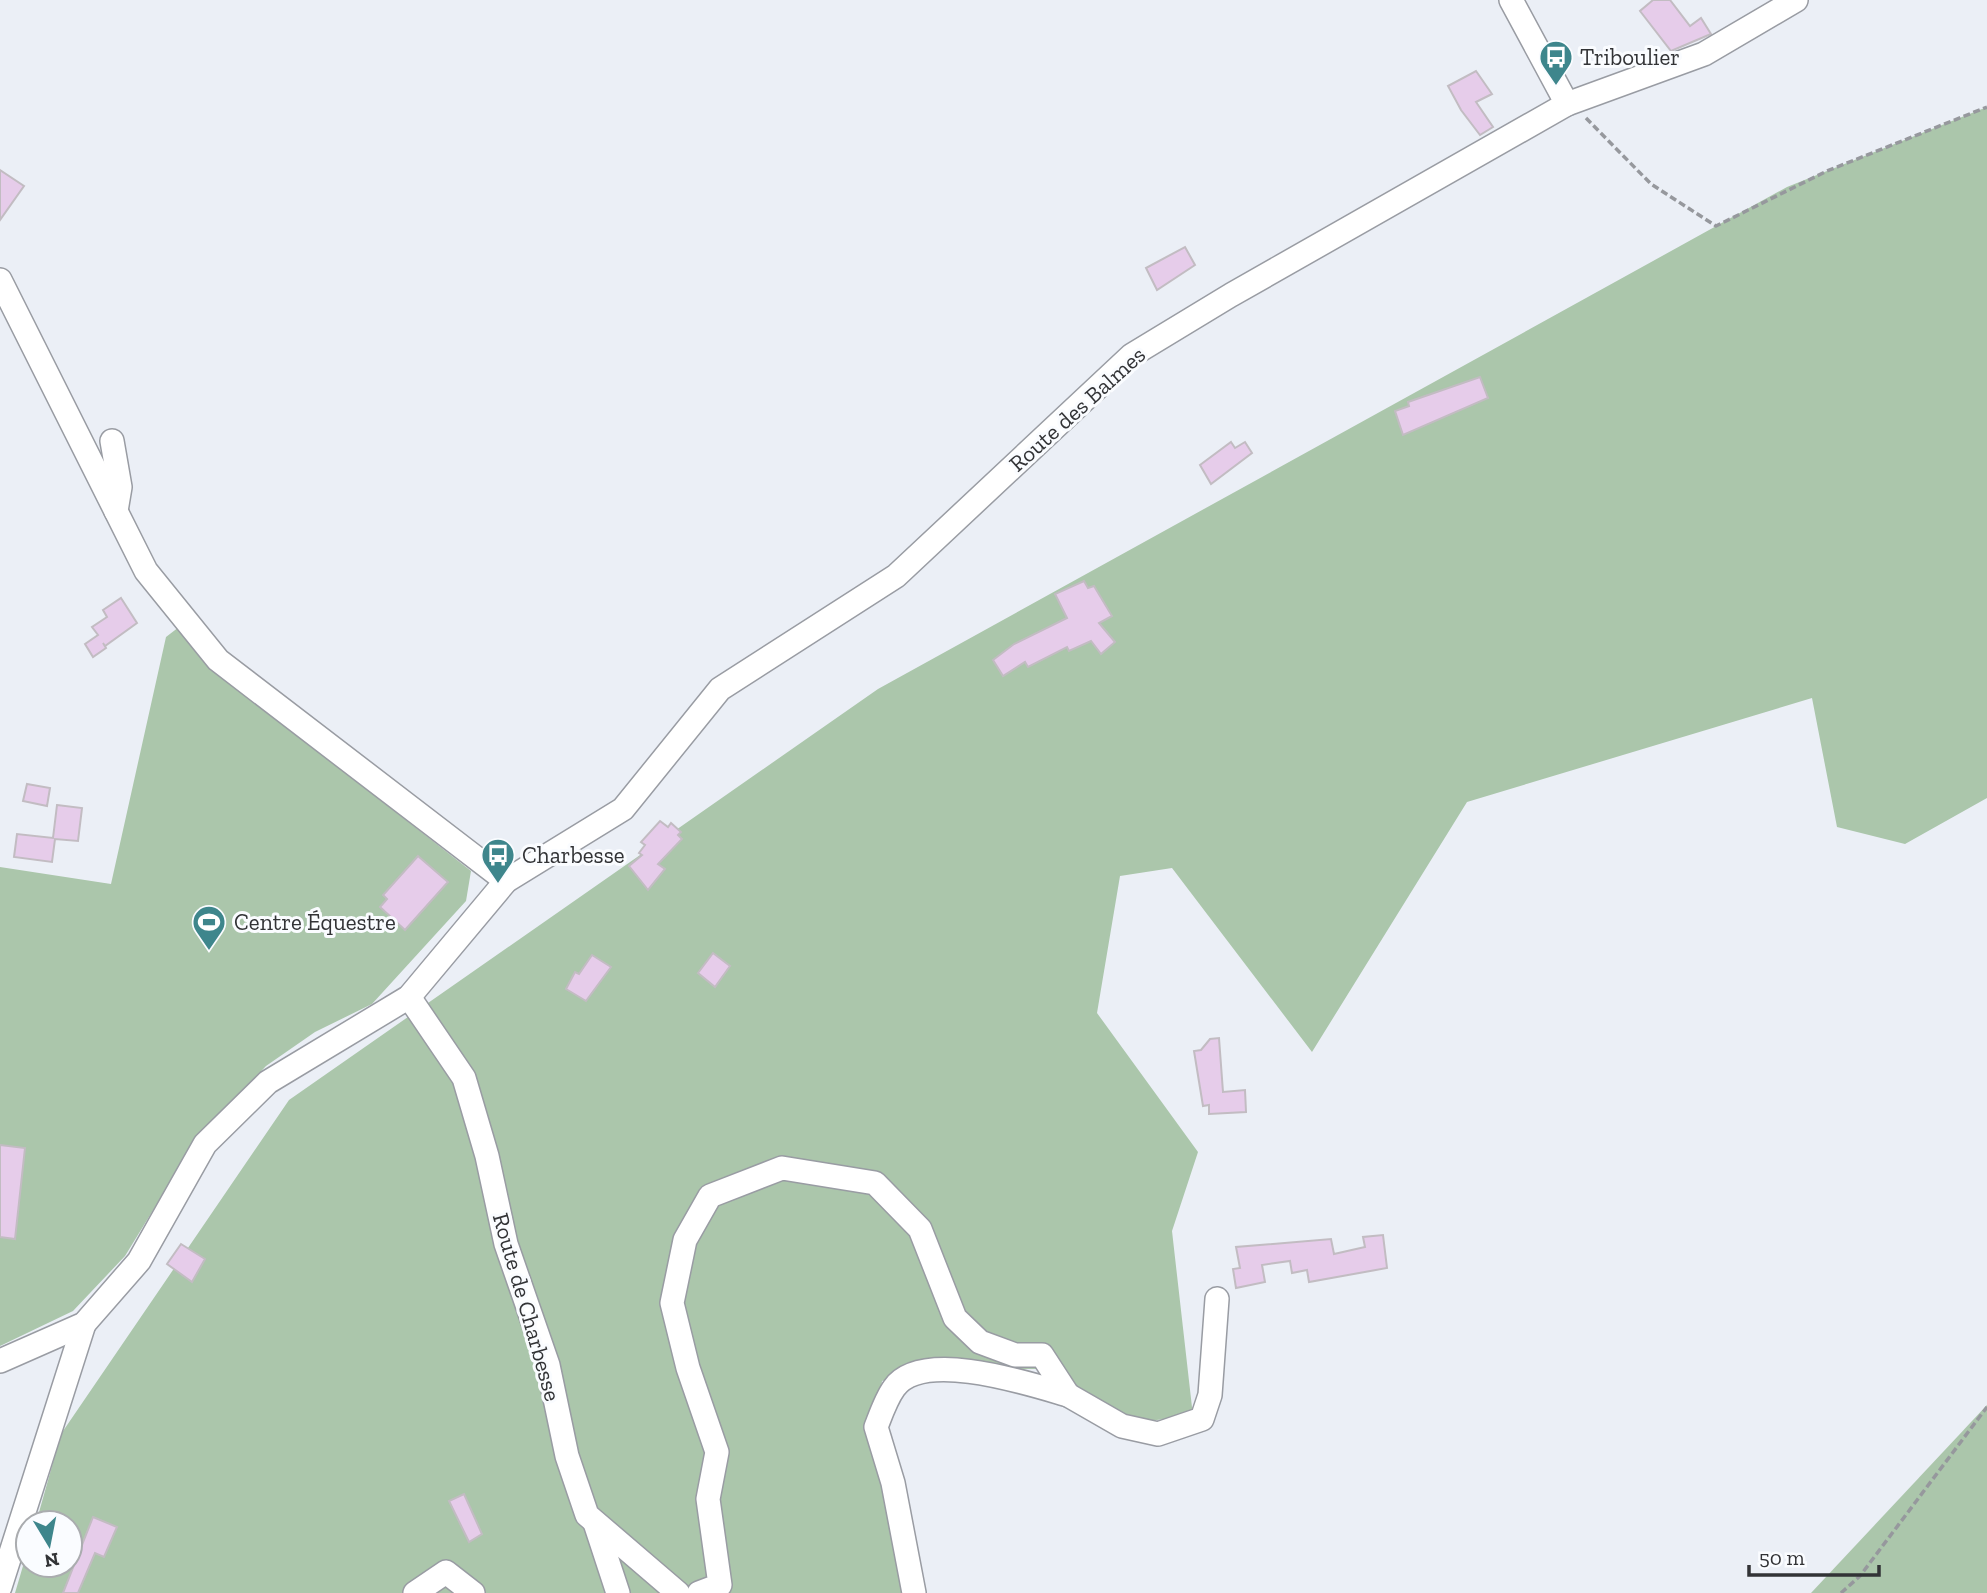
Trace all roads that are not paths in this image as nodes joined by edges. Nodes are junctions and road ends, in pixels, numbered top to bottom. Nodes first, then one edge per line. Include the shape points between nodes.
1 (1511, 0) edge
2 (1796, 0) edge
3 (1576, 110) junction
4 (0, 280) edge
5 (113, 441) dead end
6 (116, 511) junction
7 (506, 881) junction
8 (409, 997) junction
9 (1217, 1299) dead end
10 (84, 1324) junction
11 (0, 1361) edge
12 (1068, 1395) junction
13 (594, 1522) junction
14 (0, 1587) edge
15 (415, 1593) edge
16 (473, 1593) edge
17 (618, 1593) edge
18 (678, 1593) edge
19 (699, 1593) edge
20 (914, 1593) edge

1 - 3 street
2 - 3 street, Route des Balmes via 1704,54
3 - 7 street, Route des Balmes via 1231,295 1132,355 896,576 720,689 623,809
4 - 6 street
5 - 6 street via 120,487
6 - 7 street via 146,570 218,660
7 - 8 street, Route des Balmes
8 - 10 street, Route des Balmes via 268,1082 205,1144 139,1261
8 - 13 street, Route de Charbesse via 464,1078 506,1244 548,1364 567,1456
9 - 12 street via 1210,1395 1202,1419 1158,1434 1122,1426
10 - 11 street
10 - 14 street
12 - 19 street via 1042,1355 1015,1355 980,1342 955,1318 920,1229 875,1183 782,1168 710,1196 685,1240 672,1303 717,1452 708,1499 720,1585
12 - 20 street via 969,1371 923,1369 895,1386 876,1427 893,1483
13 - 17 street
13 - 18 street, Route de Charbesse
15 - 16 street via 446,1572

